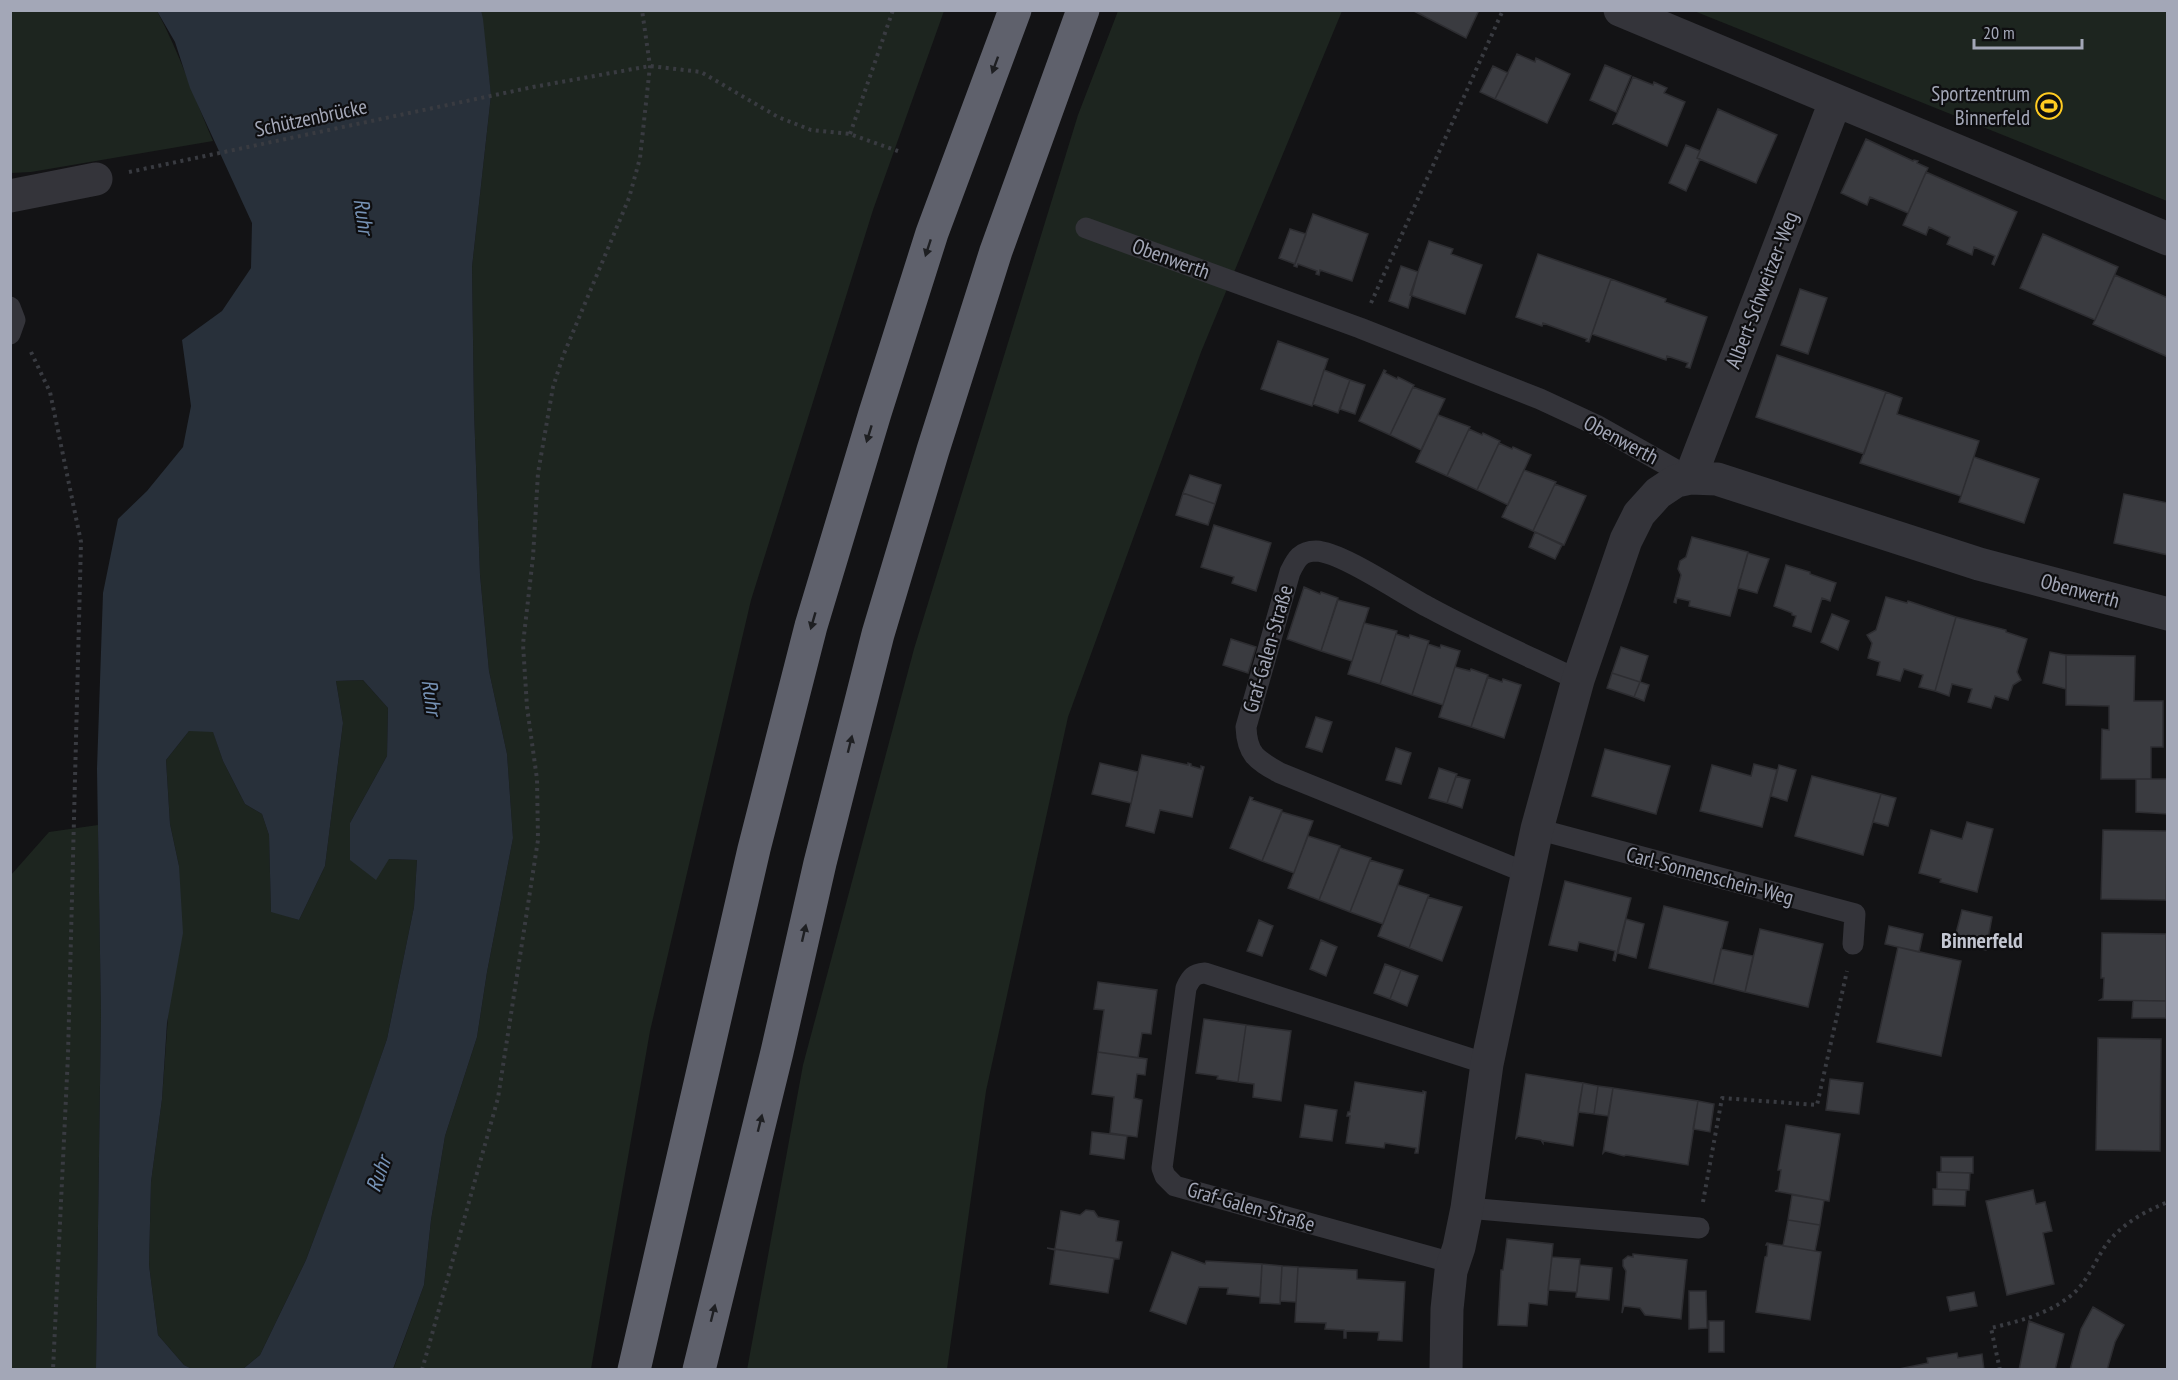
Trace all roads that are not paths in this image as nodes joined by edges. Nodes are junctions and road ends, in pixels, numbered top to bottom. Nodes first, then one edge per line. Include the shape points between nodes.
1 (1015, 10) edge
2 (1083, 10) edge
3 (1620, 10) edge
4 (1835, 102) junction
5 (96, 179) road end
6 (10, 196) edge
7 (1086, 228) dead end
8 (2168, 239) edge
9 (1690, 478) junction
10 (2168, 614) edge
11 (1578, 680) junction
12 (1537, 829) junction
13 (1527, 873) junction
14 (1853, 944) road end
15 (1487, 1064) junction
16 (1467, 1208) junction
17 (1699, 1228) road end
18 (1453, 1263) junction
19 (634, 1370) edge
20 (699, 1370) edge
21 (1446, 1370) edge

1 -> 19 highway via 932,233 811,626 754,849
20 -> 2 highway via 878,634 992,262
3 - 4 street
4 - 8 street
4 - 9 street, Albert-Schweitzer-Weg
5 - 6 street
7 - 9 lane, Obenwerth via 1360,328 1550,403 1596,424
9 - 10 street, Obenwerth via 1718,479 1979,564
9 - 11 street via 1676,481 1658,493 1639,514 1622,551
11 - 12 street
11 - 13 lane, Graf-Galen-Straße via 1358,568 1317,551 1304,552 1290,572 1246,727 1247,744 1253,754 1280,773
12 - 13 street
12 - 14 lane, Carl-Sonnenschein-Weg via 1855,914
13 - 15 street
15 - 16 street
15 - 18 lane, Graf-Galen-Straße via 1205,973 1195,974 1186,988 1162,1168 1169,1181 1175,1186
16 - 17 lane
16 - 18 street
18 - 21 street

